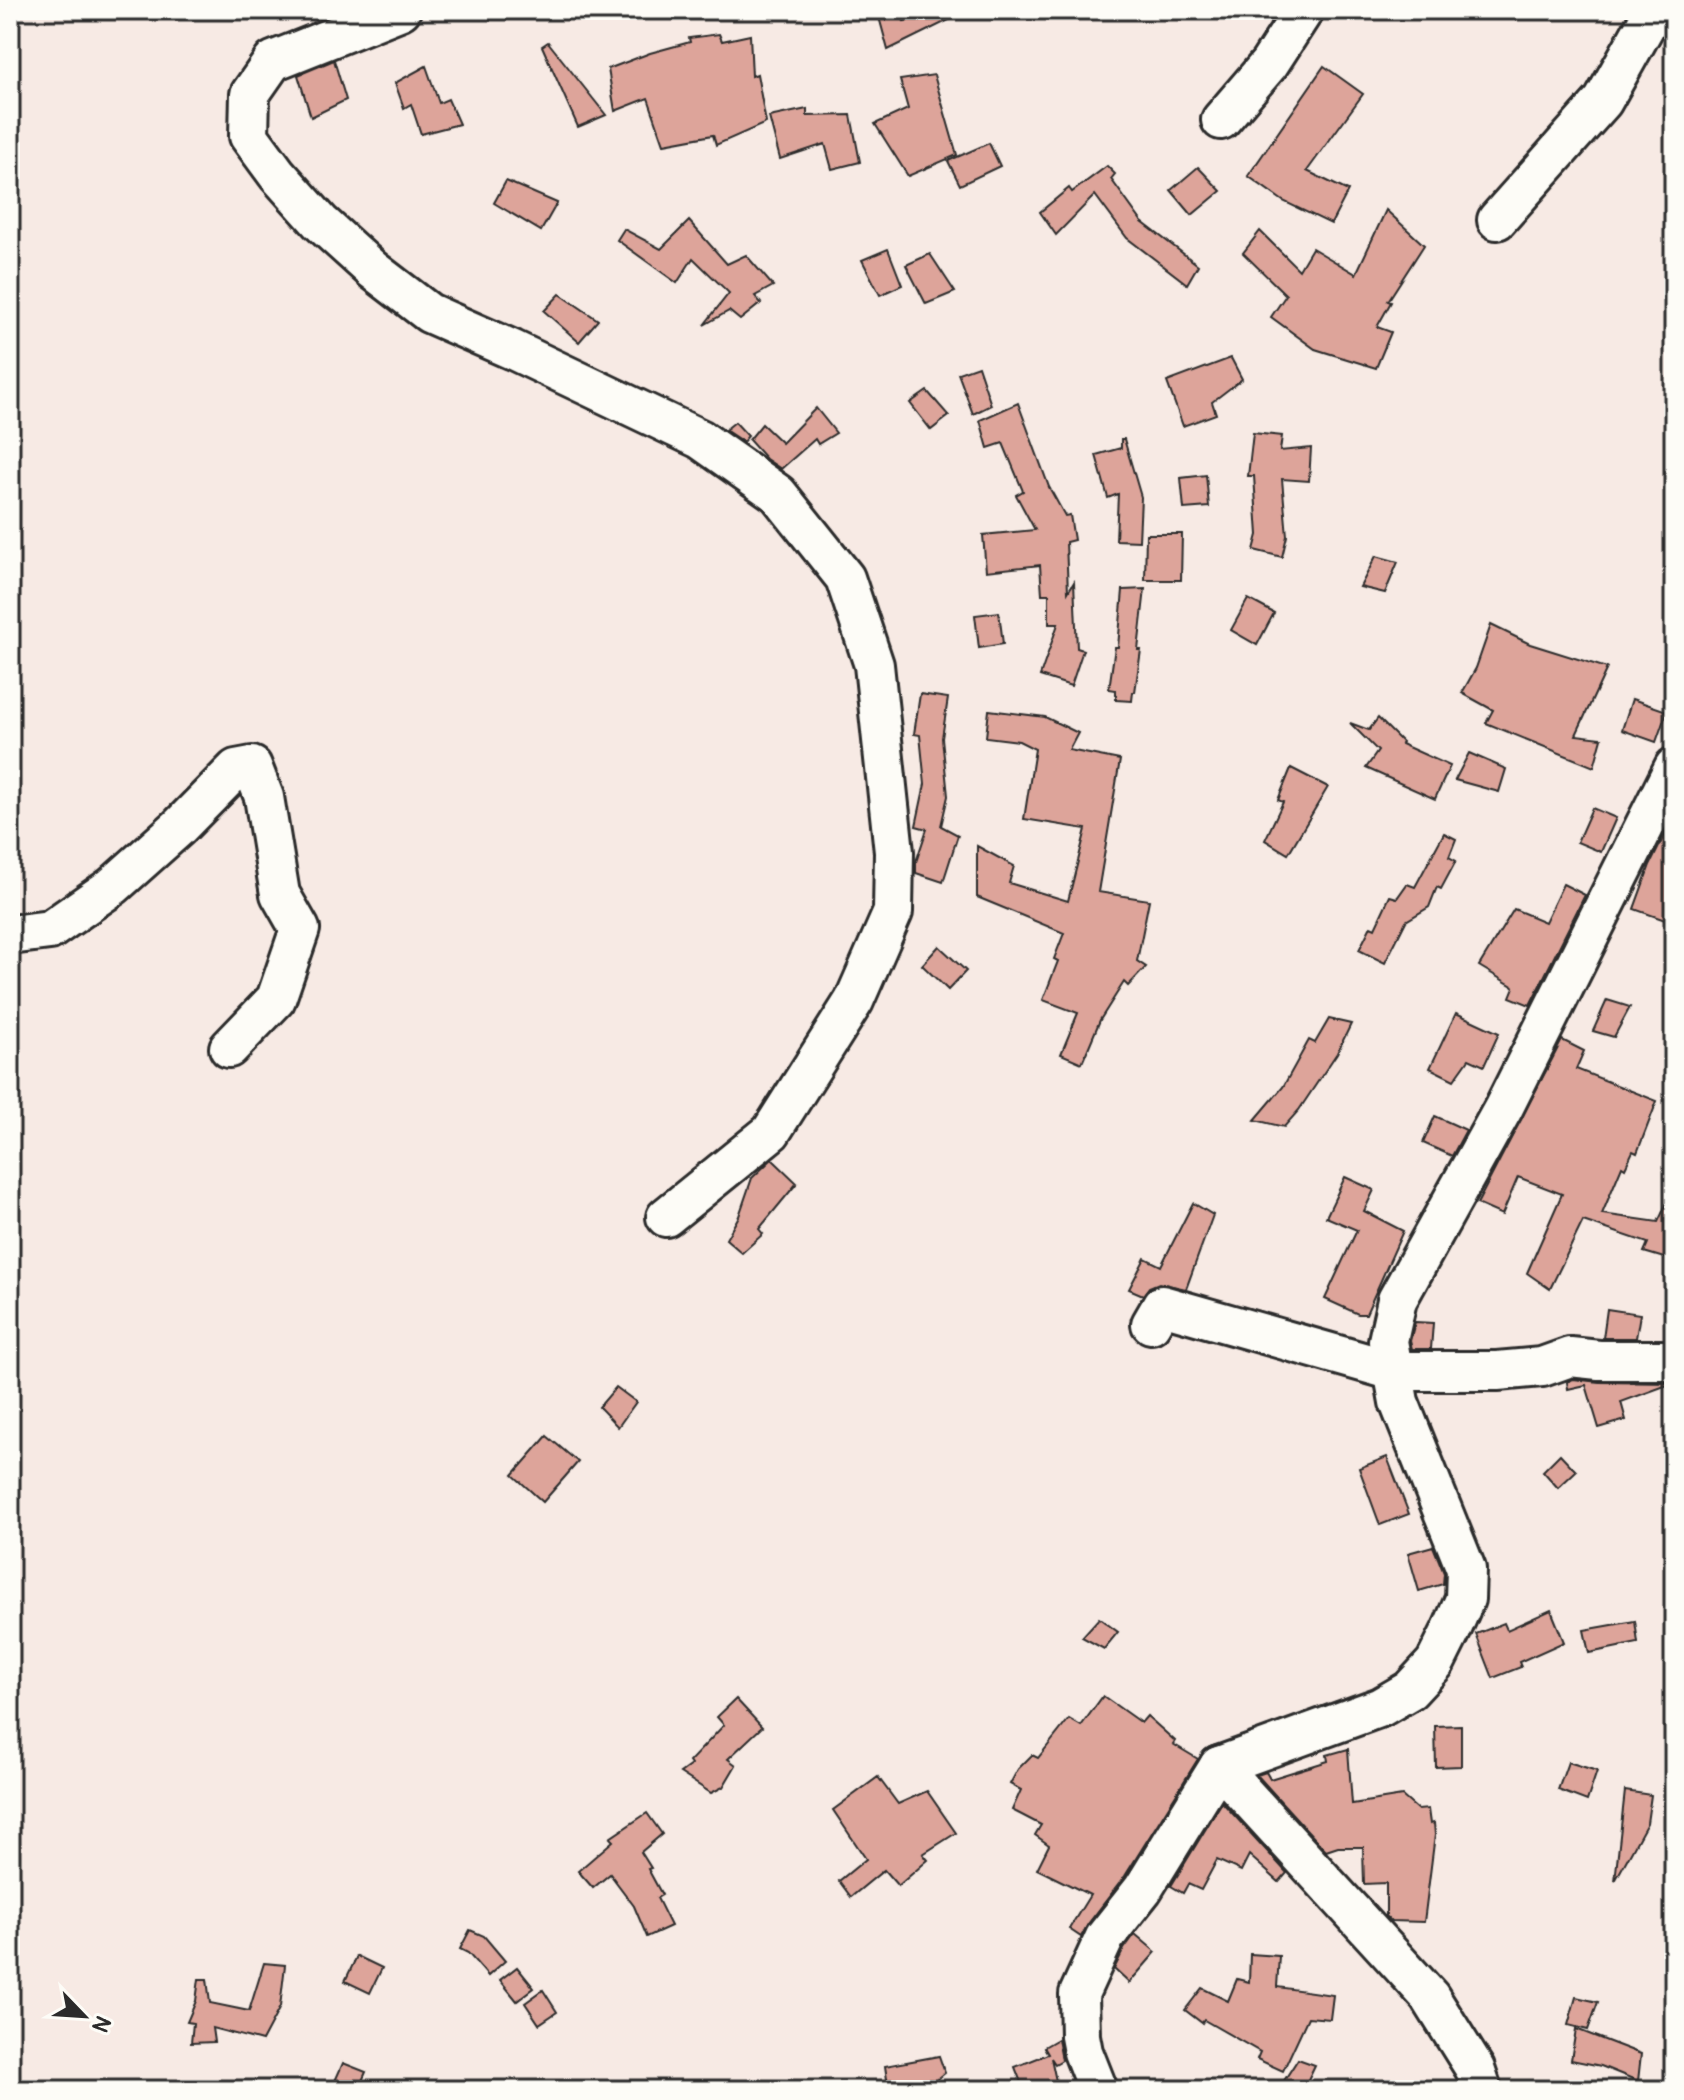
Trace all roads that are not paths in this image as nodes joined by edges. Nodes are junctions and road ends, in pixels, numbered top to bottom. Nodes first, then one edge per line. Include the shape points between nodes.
1 (401, 10) edge
2 (1304, 10) edge
3 (1654, 10) edge
4 (1221, 120) dead end
5 (1497, 220) dead end
6 (1674, 767) edge
7 (10, 935) edge
8 (229, 1048) dead end
9 (666, 1217) dead end
10 (1151, 1324) dead end
11 (1674, 1360) edge
12 (1394, 1371) junction
13 (1219, 1766) junction
14 (1098, 2090) edge
15 (1482, 2090) edge

1 - 9 street via 273,61 250,94 249,136 320,222 429,313 700,439 778,494 845,578 874,665 894,852 893,912 854,1001 771,1132
2 - 4 street via 1269,64
3 - 5 street via 1603,101
6 - 12 street via 1503,1109 1397,1300 1388,1341
7 - 8 street via 50,930 113,886 236,769 252,766 264,797 280,894 300,929 276,999
10 - 12 street via 1162,1305
11 - 12 street via 1570,1357 1542,1367 1497,1371
12 - 13 street via 1399,1402 1466,1569 1465,1599 1451,1631 1435,1663 1410,1690 1381,1707
13 - 14 street via 1143,1889 1105,1937 1079,1994 1083,2052
13 - 15 street via 1430,1997 1475,2069

